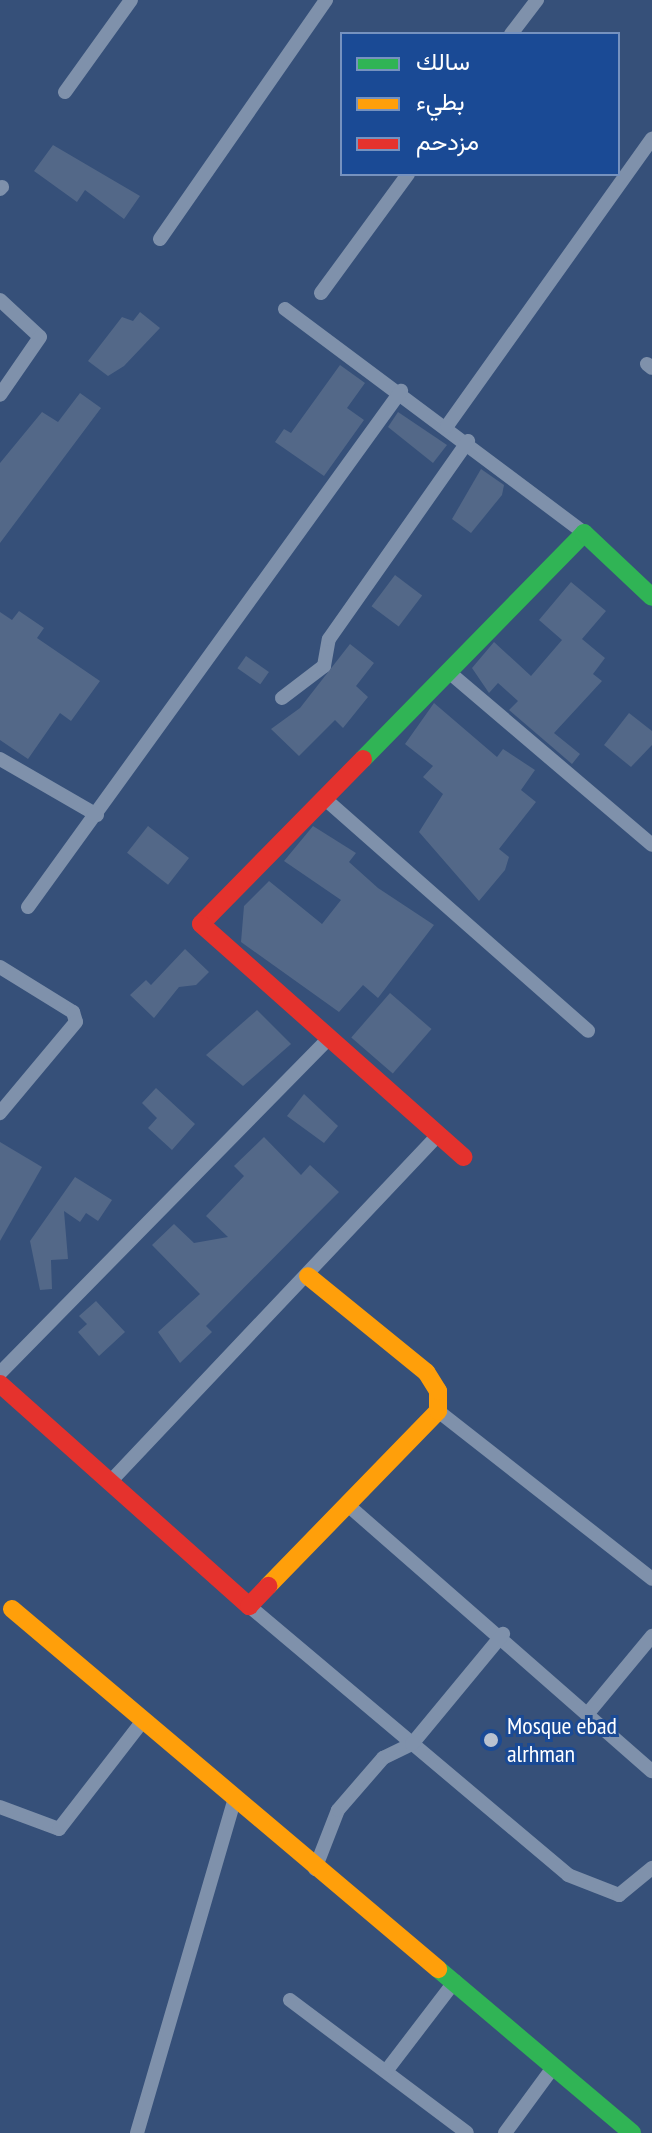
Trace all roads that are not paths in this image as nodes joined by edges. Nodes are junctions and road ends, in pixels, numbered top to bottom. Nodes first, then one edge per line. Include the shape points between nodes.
1 (131, 0) edge
2 (326, 0) edge
3 (537, 0) edge
4 (513, 32) edge
5 (65, 92) dead end
6 (652, 139) edge
7 (407, 176) edge
8 (160, 239) dead end
9 (321, 293) dead end
10 (0, 300) edge
11 (285, 309) dead end
12 (401, 391) junction
13 (0, 395) edge
14 (447, 426) junction
15 (468, 441) junction
16 (584, 533) junction
17 (652, 597) edge
18 (450, 673) junction
19 (282, 698) dead end
20 (0, 759) edge
21 (324, 798) junction
22 (97, 815) junction
23 (652, 845) edge
24 (28, 907) dead end
25 (0, 967) edge
26 (588, 1031) dead end
27 (327, 1040) junction
28 (0, 1113) edge
29 (438, 1135) junction
30 (463, 1157) dead end
31 (308, 1276) junction
32 (0, 1373) edge
33 (0, 1384) edge
34 (438, 1411) junction
35 (109, 1483) junction
36 (350, 1507) junction
37 (652, 1579) edge
38 (249, 1606) junction
39 (12, 1609) dead end
40 (503, 1634) junction
41 (652, 1636) edge
42 (589, 1712) junction
43 (142, 1722) junction
44 (412, 1744) junction
45 (652, 1771) edge
46 (234, 1802) junction
47 (0, 1807) edge
48 (652, 1868) edge
49 (315, 1869) junction
50 (455, 1981) junction
51 (290, 2000) dead end
52 (554, 2066) junction
53 (387, 2070) junction
54 (137, 2133) edge
55 (467, 2133) edge
56 (505, 2133) edge
57 (632, 2133) edge

1 - 5 street
2 - 8 street
3 - 4 street
6 - 14 street
7 - 9 street
10 - 13 street via 40,337
11 - 12 street
12 - 14 street
12 - 22 street
14 - 15 street
15 - 16 street
15 - 19 street via 329,639 324,666
16 - 17 street
16 - 18 street
18 - 21 street
18 - 23 street
20 - 22 street
21 - 26 street
21 - 27 street via 201,924
22 - 24 street
25 - 28 street via 73,1012 76,1022
27 - 29 street
27 - 32 street
29 - 30 street
29 - 31 street
31 - 34 street via 426,1372 438,1391
31 - 35 street
33 - 35 street
34 - 36 street
34 - 37 street
35 - 38 street
36 - 38 street
36 - 40 street
38 - 44 street
39 - 43 street
40 - 42 street
40 - 44 street
41 - 42 street
42 - 45 street
43 - 46 street
43 - 47 street via 59,1829
44 - 48 street via 596,1891 619,1895
44 - 49 street via 383,1758 338,1810
46 - 49 street
46 - 54 street
49 - 50 street
50 - 52 street
50 - 53 street
51 - 53 street
52 - 56 street
52 - 57 street
53 - 55 street

